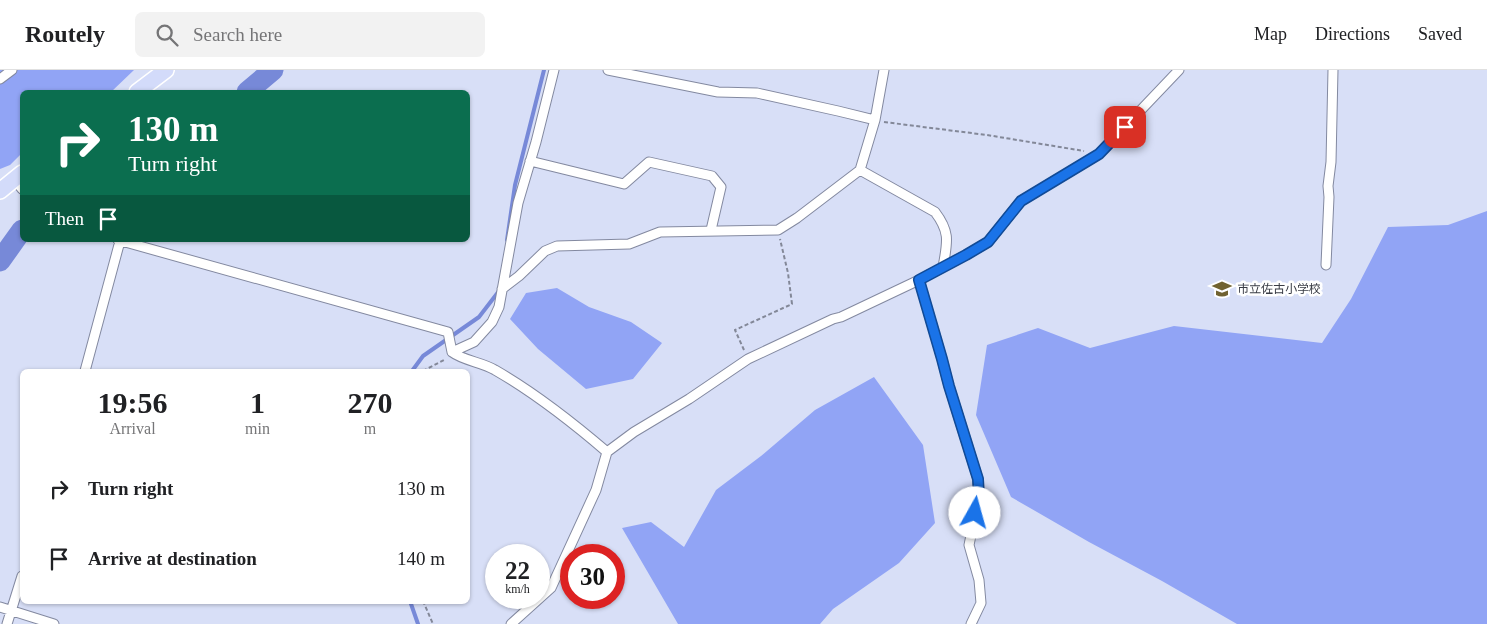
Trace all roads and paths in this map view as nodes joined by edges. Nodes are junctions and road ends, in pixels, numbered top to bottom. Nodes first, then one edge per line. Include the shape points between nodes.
1 (12, 70) edge
2 (166, 70) edge
3 (554, 70) edge
4 (608, 70) edge
5 (884, 70) edge
6 (1179, 70) edge
7 (1333, 70) edge
8 (0, 79) edge
9 (140, 90) edge
10 (875, 120) junction
11 (1099, 154) junction
12 (530, 161) junction
13 (860, 170) junction
14 (20, 181) edge
15 (0, 191) edge
16 (711, 230) junction
17 (778, 230) junction
18 (118, 242) edge
19 (126, 242) edge
20 (1326, 265) dead end
21 (943, 267) junction
22 (919, 280) junction
23 (502, 290) junction
24 (454, 353) junction
25 (748, 359) junction
26 (86, 369) edge
27 (426, 369) edge
28 (607, 452) junction
29 (20, 583) edge
30 (425, 604) edge
31 (0, 607) edge
32 (12, 611) junction
33 (7, 624) edge
34 (54, 624) edge
35 (433, 624) edge
36 (511, 624) edge
37 (971, 624) edge

1 - 8 street
2 - 9 main road
3 - 12 street
4 - 10 street via 718,92 757,93
5 - 10 street
6 - 11 street
7 - 20 street
10 - 11 path
10 - 13 street
11 - 21 street via 1021,201 988,242
12 - 16 street via 624,184 649,162 712,176 721,187
12 - 23 street via 518,203
13 - 17 street
13 - 21 street via 935,212 943,223 947,239
14 - 15 main road
16 - 17 street
16 - 23 street via 660,232 629,244 557,246 545,251
17 - 25 path via 792,304 735,330
18 - 26 street
19 - 24 street via 448,332
21 - 22 street
22 - 25 street
22 - 37 street via 978,479 979,497 969,545 980,580 981,603
23 - 24 street via 492,322 474,342
24 - 27 path
24 - 28 street via 493,368 576,426
25 - 28 street
28 - 36 street via 596,490 551,588
29 - 32 street
30 - 35 path
31 - 32 street
32 - 33 street
32 - 34 street

